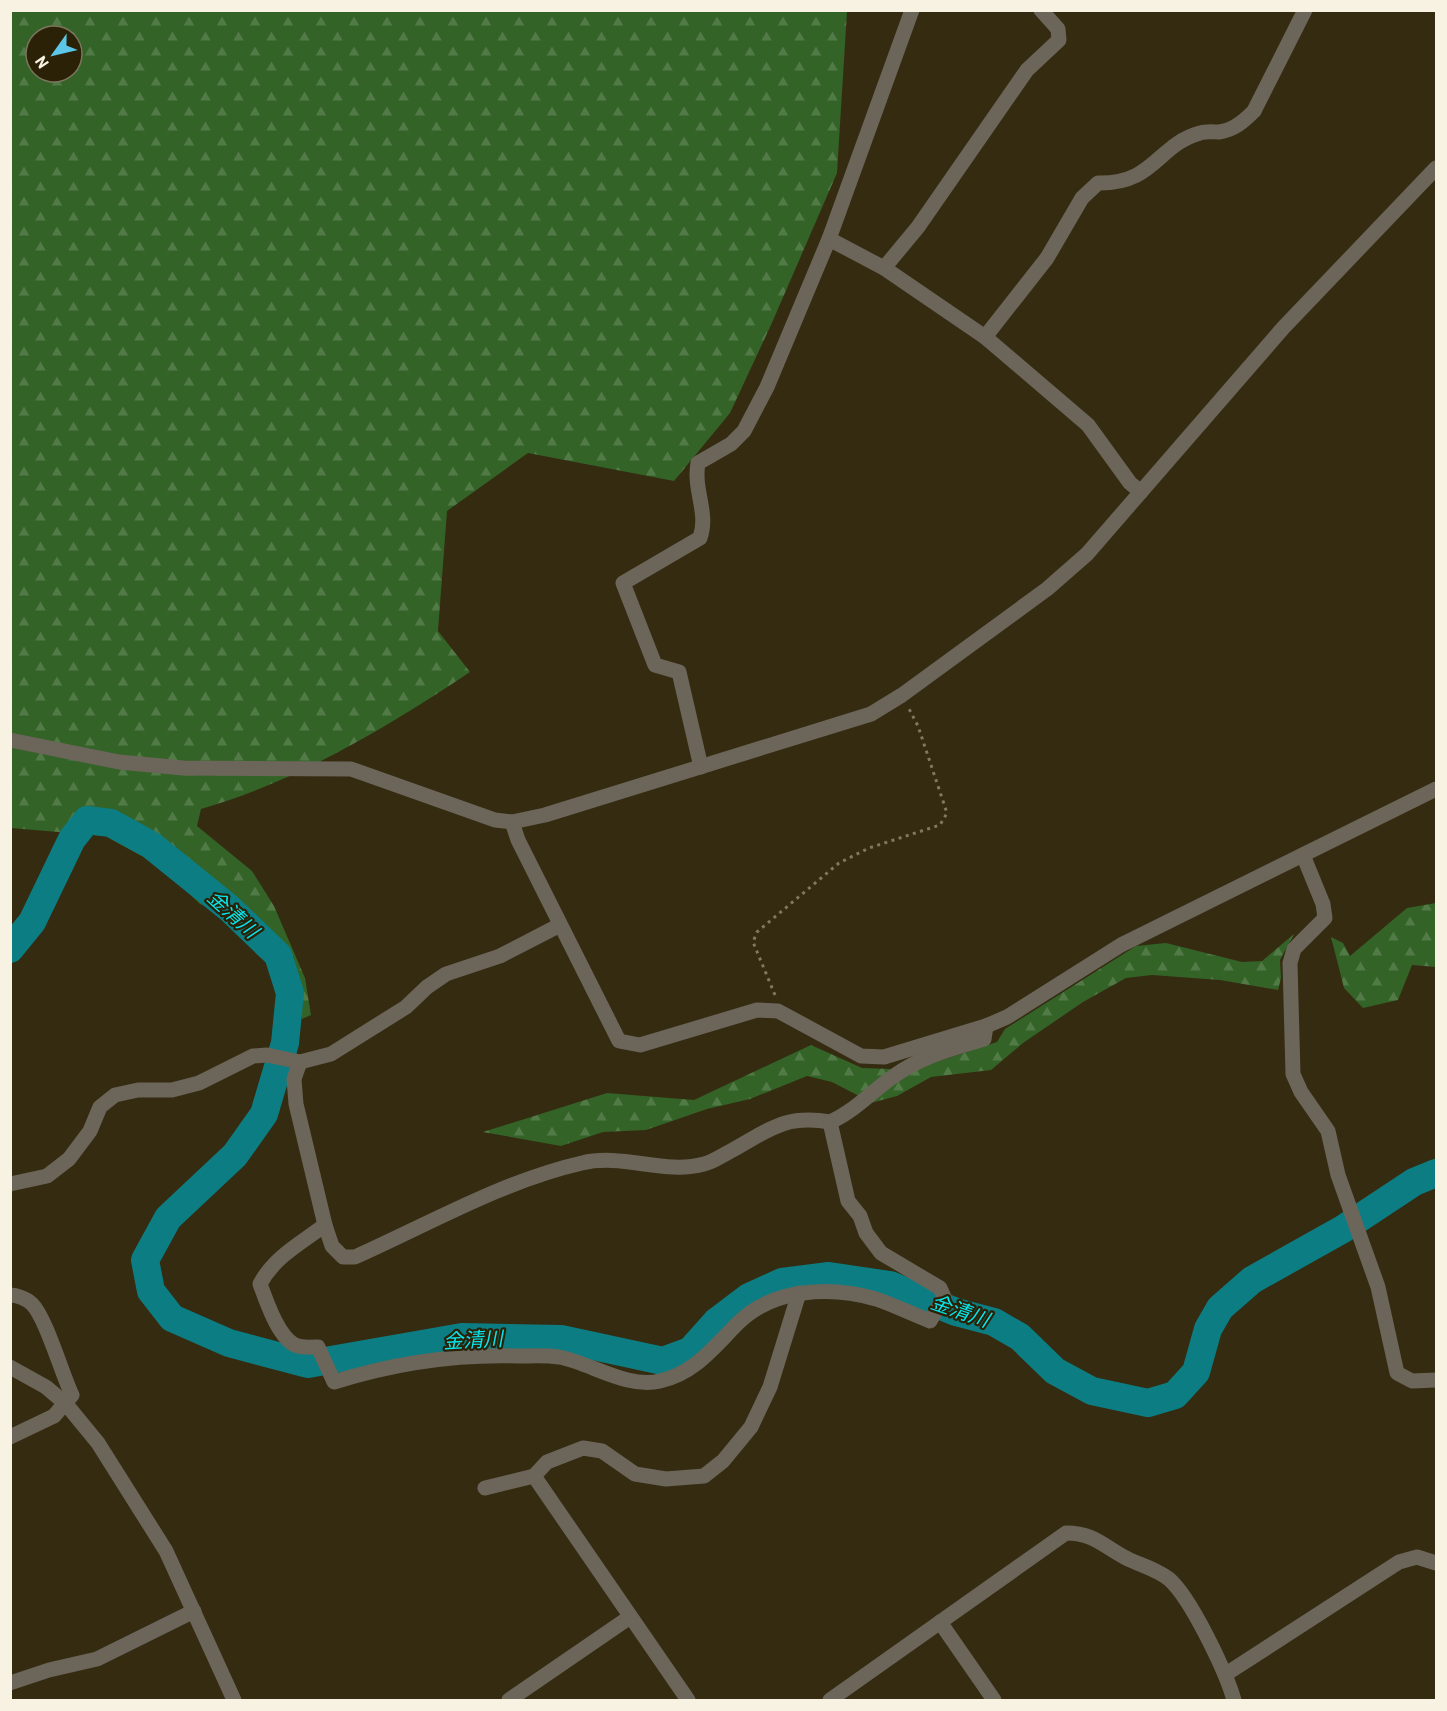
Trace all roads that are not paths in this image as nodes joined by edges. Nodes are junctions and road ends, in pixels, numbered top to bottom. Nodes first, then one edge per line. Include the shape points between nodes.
1 (912, 10) edge
2 (1041, 10) edge
3 (1305, 10) edge
4 (1437, 168) edge
5 (829, 239) junction
6 (884, 268) junction
7 (985, 337) junction
8 (1141, 492) junction
9 (10, 740) edge
10 (701, 767) junction
11 (1437, 789) edge
12 (512, 822) junction
13 (1303, 855) junction
14 (560, 925) junction
15 (986, 1026) junction
16 (295, 1061) junction
17 (830, 1122) junction
18 (10, 1185) edge
19 (325, 1225) junction
20 (799, 1293) junction
21 (10, 1295) edge
22 (10, 1367) edge
23 (1437, 1380) edge
24 (66, 1404) junction
25 (10, 1437) edge
26 (534, 1476) junction
27 (485, 1488) dead end
28 (1437, 1563) edge
29 (194, 1611) junction
30 (630, 1617) junction
31 (940, 1622) junction
32 (1226, 1674) junction
33 (10, 1683) edge
34 (234, 1701) edge
35 (509, 1701) edge
36 (688, 1701) edge
37 (830, 1701) edge
38 (994, 1701) edge
39 (1234, 1701) edge

1 - 5 street
2 - 6 street via 1058,29 1059,40 1027,70 918,227
3 - 7 street via 1254,111 1241,124 1200,133 1182,142 1136,178 1098,183 1082,198 1047,258
4 - 8 street via 1283,328
5 - 6 street
5 - 10 street via 767,387 744,431 698,464 695,480 705,524 700,538 623,583 655,666 679,672
6 - 7 street
7 - 8 street via 1088,425 1130,483
8 - 10 street via 1094,547 1047,589 902,695 871,714 836,727
9 - 12 street via 119,762 183,768 351,769 495,820
10 - 12 street
11 - 13 street
12 - 14 street
13 - 15 street via 1121,945 1007,1017
13 - 23 street via 1325,918 1294,949 1290,963 1293,1074 1300,1092 1328,1131 1338,1175 1378,1287 1397,1373 1412,1381
14 - 15 street via 619,1041 640,1045 757,1010 778,1011 861,1056 884,1057
14 - 16 street via 500,956 446,974 406,1007 332,1054
15 - 17 street via 984,1039 924,1057
16 - 18 street via 253,1056 199,1083 172,1090 115,1095 100,1107 90,1131 69,1159 47,1176
16 - 19 street via 296,1104
17 - 19 street via 805,1118 785,1122 706,1164 680,1168 608,1160 583,1162 500,1189 355,1257 343,1257 333,1246
17 - 20 street via 848,1202 860,1216 866,1233 881,1253 940,1288 944,1297 930,1321 875,1299 834,1292
19 - 20 street via 279,1258 260,1284 285,1338 296,1346 318,1347 334,1382 426,1359 479,1355 557,1357 635,1381 657,1382 701,1363 740,1321 766,1304
20 - 26 street via 770,1387 751,1427 723,1461 704,1476 666,1479 635,1474 602,1451 583,1448 547,1462
21 - 24 street via 32,1304 41,1318 72,1395
22 - 24 street via 46,1387
24 - 25 street via 54,1416
24 - 29 street via 131,1493 166,1551
26 - 27 street
26 - 30 street
28 - 32 street via 1417,1557 1399,1562
29 - 33 street via 97,1659
29 - 34 street
30 - 35 street
30 - 36 street
31 - 32 street via 1066,1533 1083,1533 1127,1558 1155,1568 1172,1581
31 - 37 street
31 - 38 street
32 - 39 street

